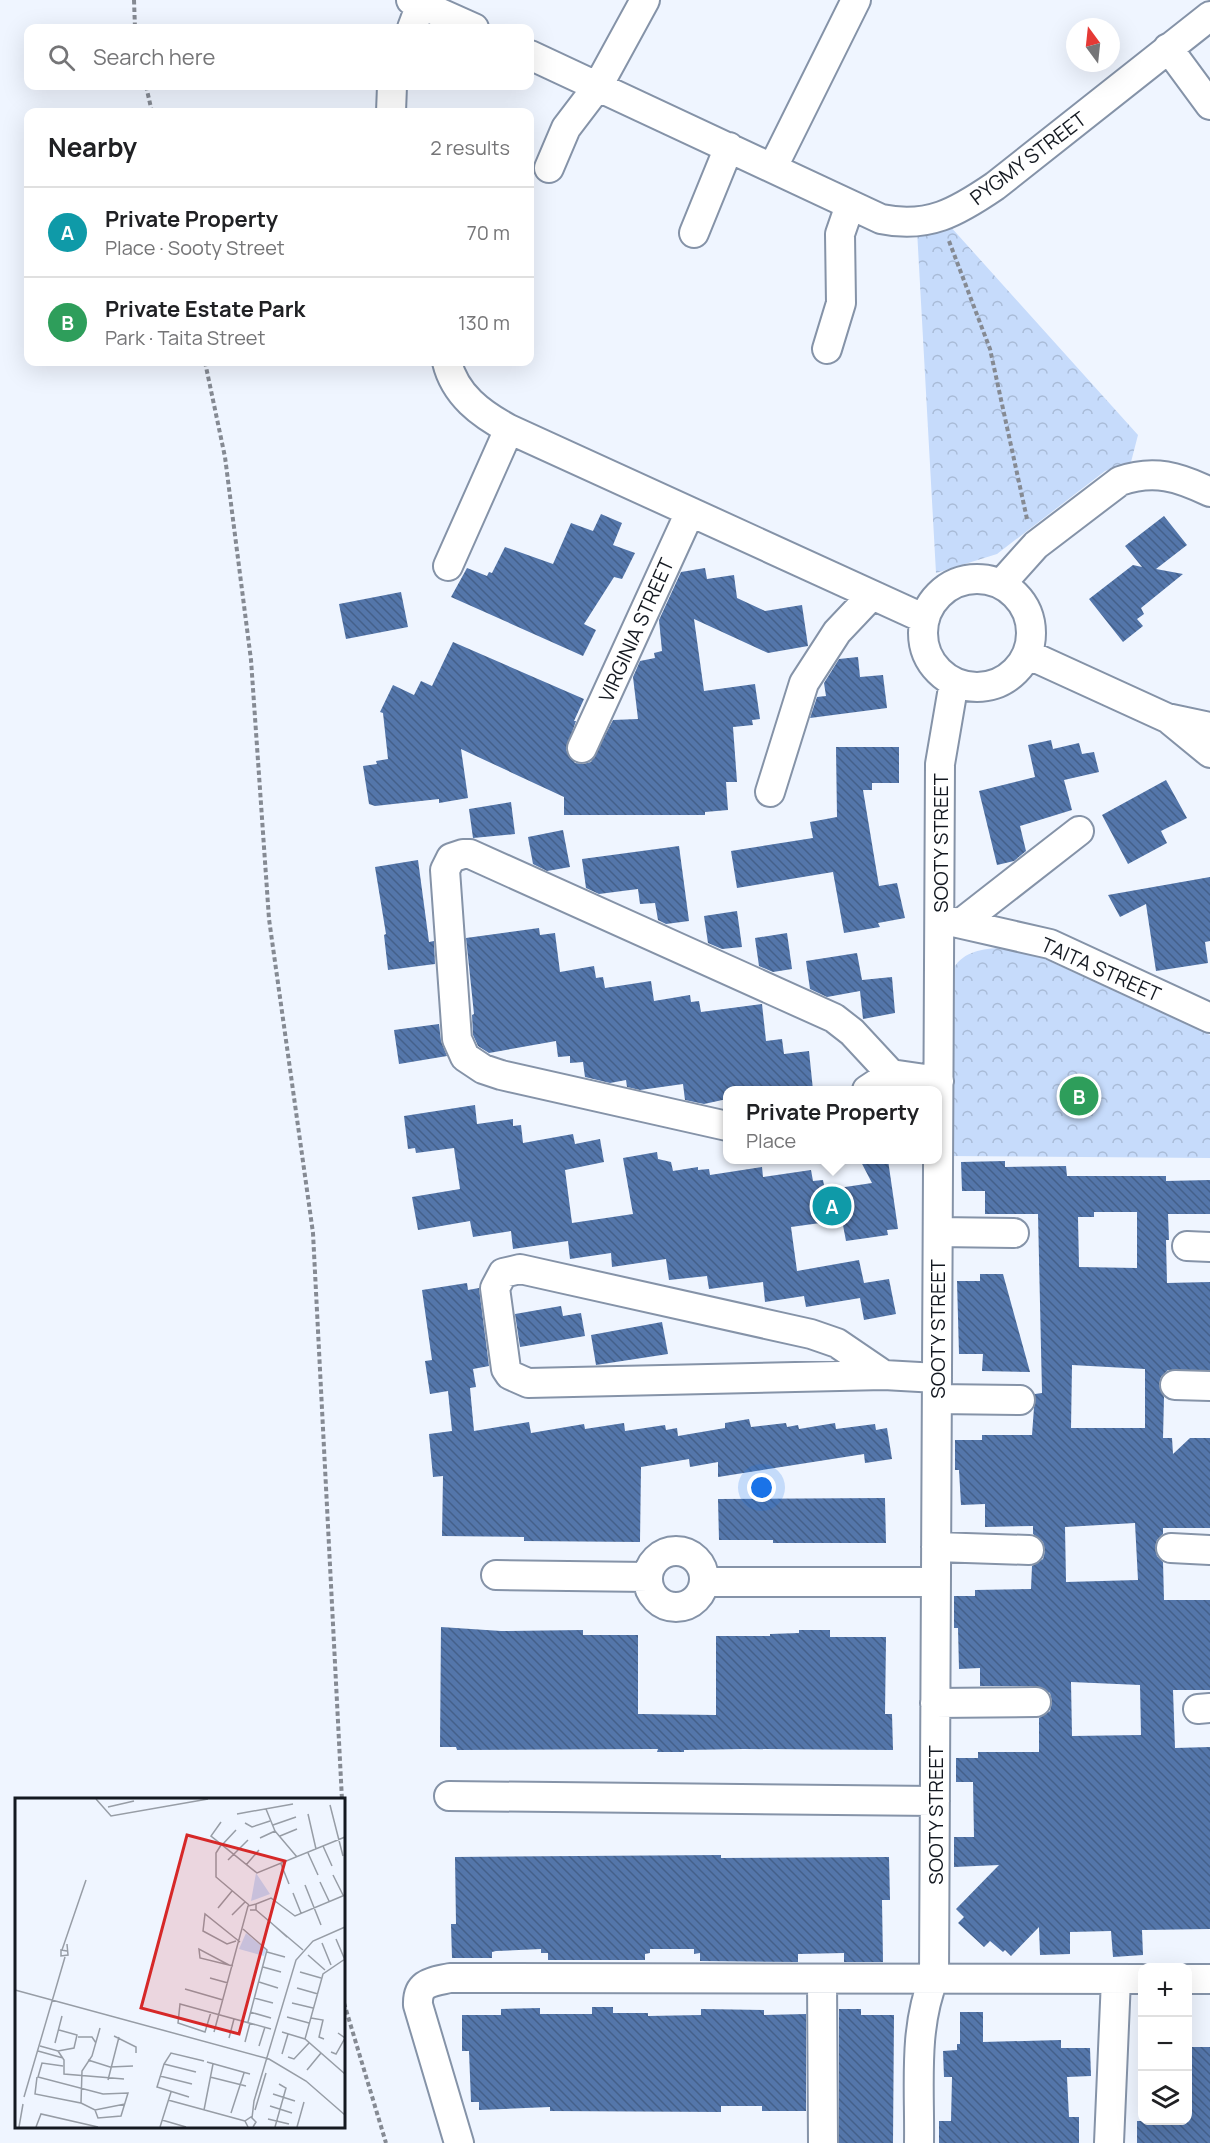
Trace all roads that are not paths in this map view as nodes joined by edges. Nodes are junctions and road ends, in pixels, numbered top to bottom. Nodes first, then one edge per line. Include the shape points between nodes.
1 (645, 0) edge
2 (856, 0) edge
3 (424, 9) edge
4 (1210, 16) edge
5 (463, 24) edge
6 (1168, 48) junction
7 (534, 57) edge
8 (598, 86) junction
9 (392, 90) edge
10 (1210, 105) edge
11 (392, 108) edge
12 (729, 147) junction
13 (773, 167) junction
14 (549, 168) dead end
15 (850, 204) junction
16 (693, 233) dead end
17 (827, 349) dead end
18 (449, 366) edge
19 (509, 429) junction
20 (1210, 492) edge
21 (682, 508) junction
22 (448, 566) dead end
23 (1001, 584) junction
24 (872, 595) junction
25 (925, 619) junction
26 (1027, 654) junction
27 (598, 671) dead end
28 (954, 682) junction
29 (1167, 718) junction
30 (1210, 727) edge
31 (582, 748) dead end
32 (1210, 753) edge
33 (770, 792) dead end
34 (1079, 831) dead end
35 (950, 921) junction
36 (1208, 1012) edge
37 (891, 1074) junction
38 (939, 1081) junction
39 (873, 1086) edge
40 (939, 1086) edge
41 (723, 1125) edge
42 (938, 1164) edge
43 (938, 1232) junction
44 (1014, 1233) dead end
45 (884, 1375) junction
46 (1175, 1385) dead end
47 (1210, 1386) edge
48 (937, 1389) junction
49 (1020, 1400) dead end
50 (936, 1547) junction
51 (1171, 1548) dead end
52 (1029, 1550) dead end
53 (1210, 1550) edge
54 (495, 1575) dead end
55 (936, 1582) junction
56 (1036, 1702) dead end
57 (935, 1703) junction
58 (449, 1796) dead end
59 (935, 1801) junction
60 (934, 1978) junction
61 (822, 1979) junction
62 (1129, 1979) edge
63 (1192, 1979) edge
64 (1210, 1979) edge
65 (459, 2143) edge
66 (823, 2143) edge
67 (919, 2143) edge
68 (1109, 2143) edge

1 - 8 street
2 - 13 street
3 - 5 street
4 - 6 street, PYGMY STREET
6 - 10 street
6 - 15 street, PYGMY STREET via 966,206 928,221 895,222
7 - 8 street, PYGMY STREET
8 - 12 street, PYGMY STREET
8 - 14 street via 566,128
9 - 11 street
12 - 13 street, PYGMY STREET
12 - 16 street
13 - 15 street, PYGMY STREET
15 - 17 street via 841,226 841,303
18 - 19 street via 466,399
19 - 21 street
19 - 22 street
20 - 23 street via 1173,476 1136,475 1120,481 1036,545
21 - 24 street
21 - 27 street, VIRGINIA STREET
21 - 31 street, VIRGINIA STREET
23 - 25 street via 983,579 947,588 933,601
23 - 26 street via 1027,610 1032,629
24 - 25 street
24 - 33 street via 837,632 804,683
25 - 28 street via 923,638 928,656
26 - 28 street via 1023,664 1009,677 992,686
26 - 29 street
28 - 35 street, SOOTY STREET via 940,751
29 - 30 street
29 - 32 street
34 - 35 street
35 - 36 street, TAITA STREET via 1050,944
35 - 38 street, SOOTY STREET
37 - 38 street
37 - 39 street
37 - 41 street via 834,1018 470,854 451,858 445,870 457,1039 465,1057 483,1069 518,1080
38 - 40 street, SOOTY STREET
42 - 43 street, SOOTY STREET
43 - 44 street
43 - 48 street, SOOTY STREET
45 - 45 street via 528,1383 506,1369 495,1288 503,1273 520,1269 811,1334 837,1343
45 - 48 street
46 - 47 street
48 - 49 street
48 - 50 street, SOOTY STREET
50 - 52 street
50 - 55 street, SOOTY STREET
51 - 53 street
54 - 55 street via 648,1577 649,1587 660,1603 679,1608 696,1599 704,1582
55 - 57 street, SOOTY STREET
56 - 57 street
57 - 59 street, SOOTY STREET
58 - 59 street
59 - 60 street, SOOTY STREET
60 - 61 street
60 - 62 street
60 - 67 street, SOOTY STREET via 921,2031
61 - 65 street via 450,1978 426,1983 419,1991 419,2012
61 - 66 street
62 - 68 street
63 - 64 street

